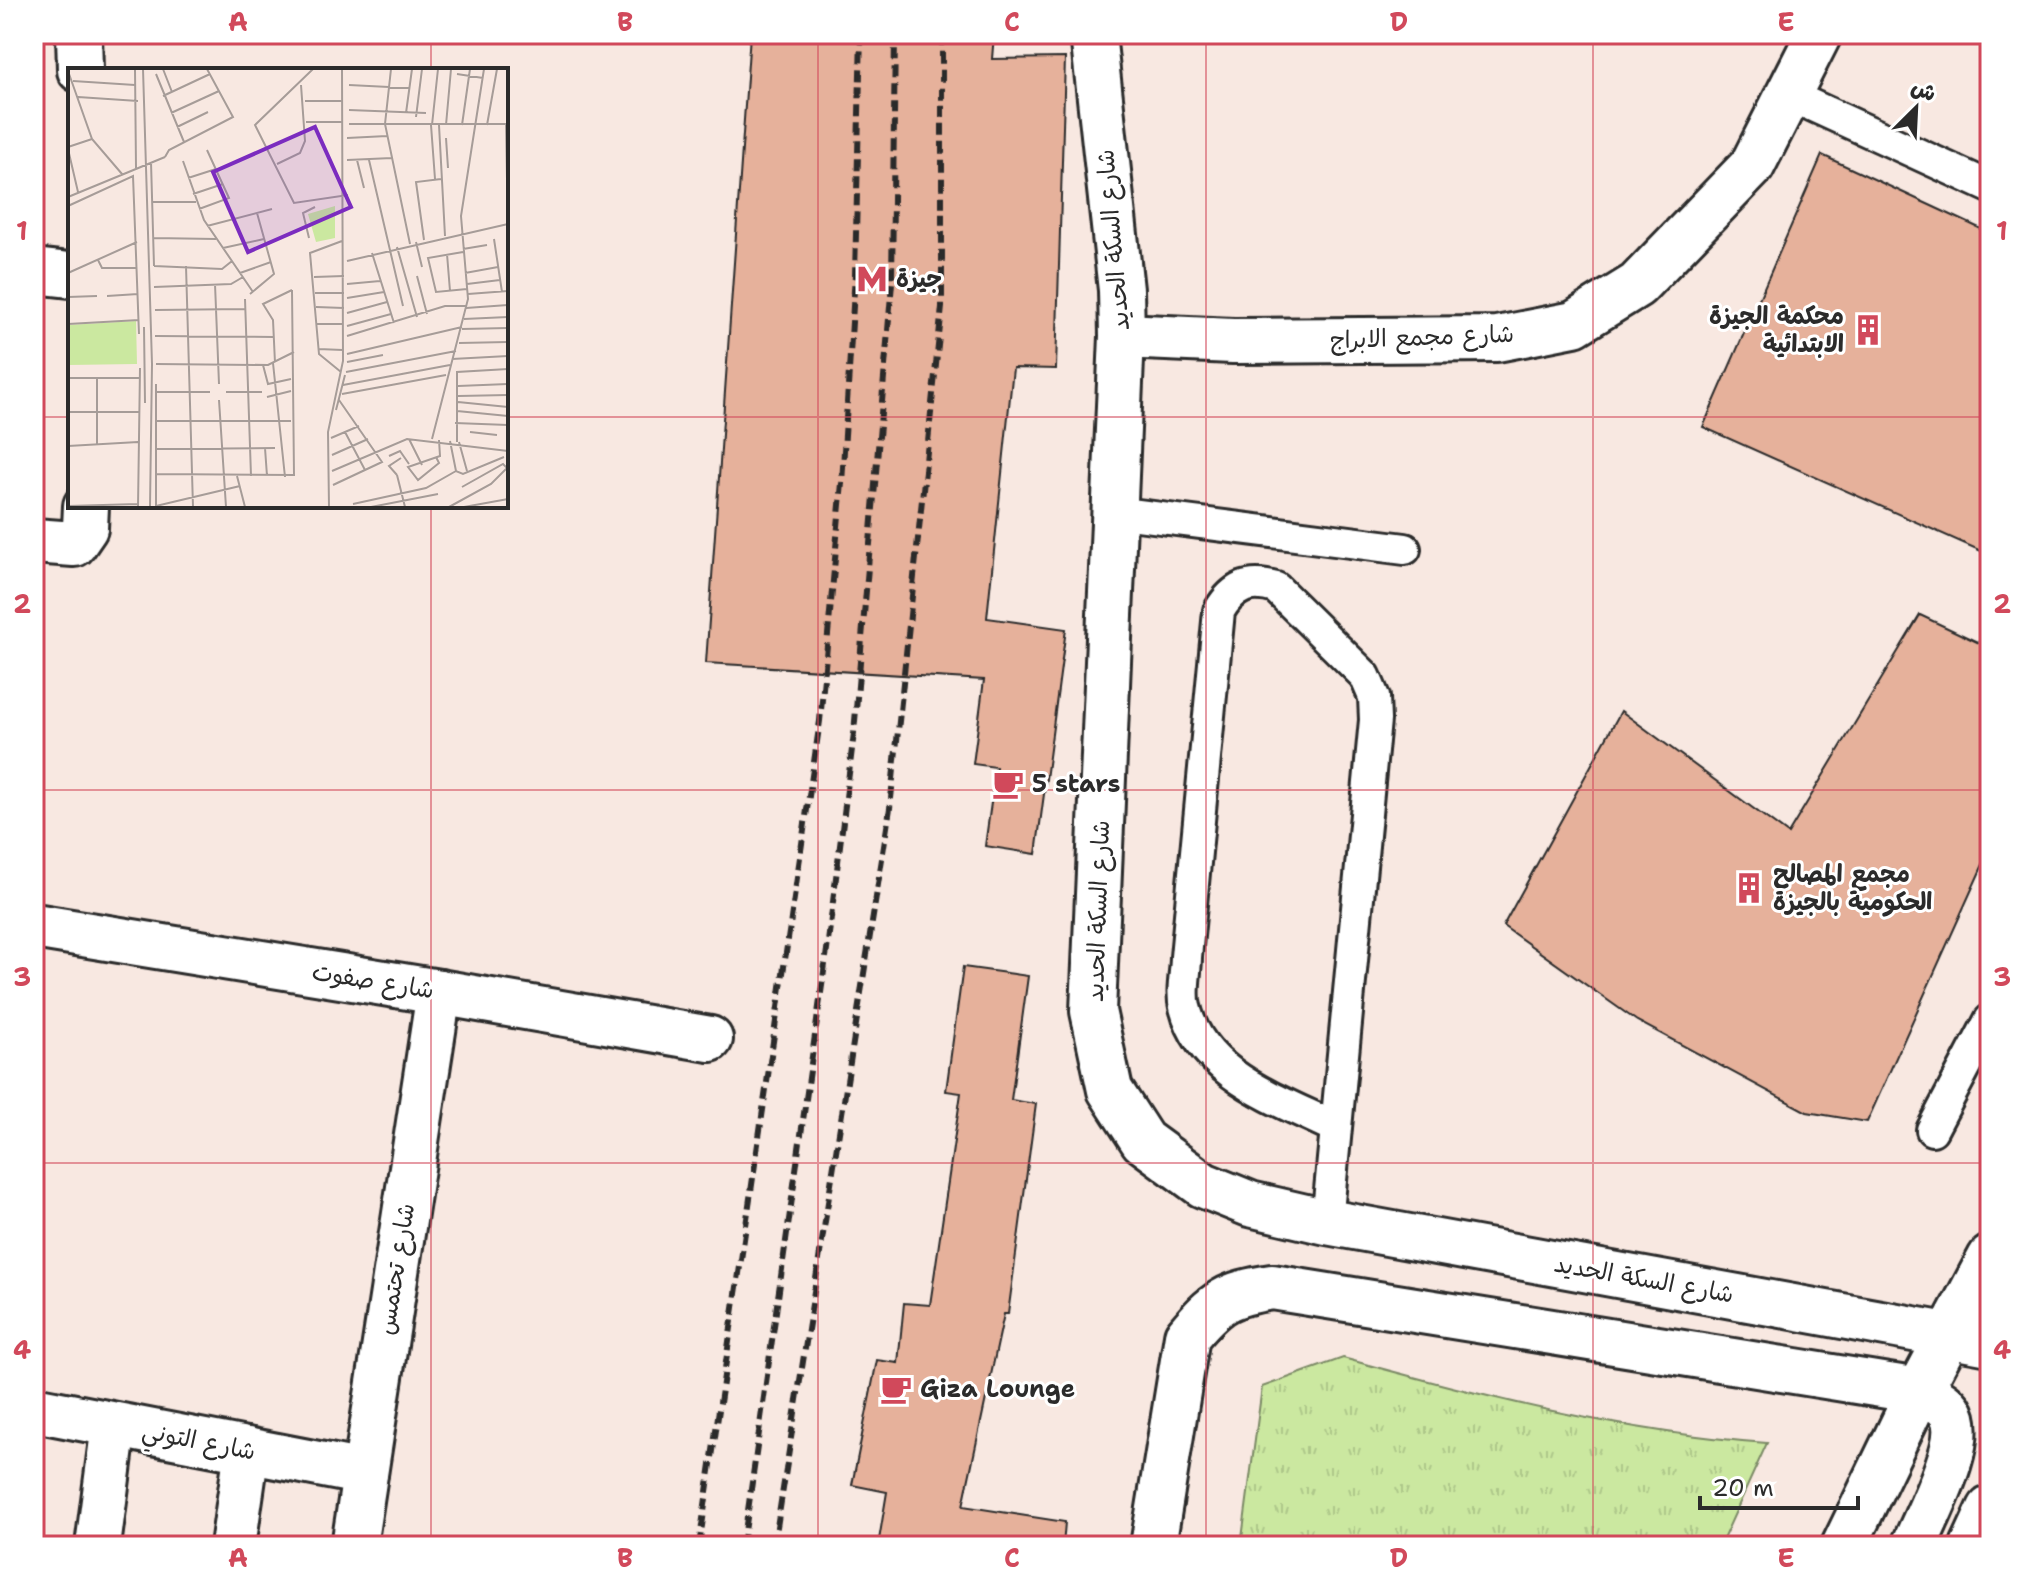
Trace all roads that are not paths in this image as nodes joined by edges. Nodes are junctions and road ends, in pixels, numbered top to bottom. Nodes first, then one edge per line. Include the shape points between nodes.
1 (79, 34) edge
2 (1093, 34) edge
3 (1819, 34) edge
4 (80, 68) edge
5 (1789, 95) junction
6 (1990, 187) edge
7 (34, 271) edge
8 (68, 275) edge
9 (1122, 336) junction
10 (1114, 512) junction
11 (83, 522) edge
12 (34, 541) edge
13 (1405, 549) dead end
14 (34, 926) edge
15 (439, 992) junction
16 (1990, 1020) edge
17 (710, 1039) dead end
18 (1334, 1127) junction
19 (1932, 1130) dead end
20 (1327, 1222) junction
21 (1990, 1258) edge
22 (1969, 1338) edge
23 (1919, 1391) junction
24 (34, 1409) edge
25 (114, 1425) junction
26 (247, 1450) junction
27 (365, 1473) junction
28 (1990, 1509) edge
29 (98, 1546) edge
30 (233, 1546) edge
31 (354, 1546) edge
32 (1153, 1546) edge
33 (1844, 1546) edge
34 (1914, 1546) edge
35 (1973, 1546) edge

1 - 4 main road
2 - 9 main road, شارع السكة الحديد
3 - 5 main road, شارع مجمع الابراج
5 - 6 lane
5 - 9 main road, شارع مجمع الابراج via 1741,178 1637,285 1574,324 1497,339 1233,341
7 - 8 main road
9 - 10 main road, شارع السكة الحديد
10 - 13 lane
10 - 20 main road, شارع السكة الحديد via 1093,1011 1110,1090 1143,1141 1203,1185 1250,1204
11 - 12 main road via 74,544
14 - 15 main road, شارع صفوت
15 - 17 main road, شارع صفوت
15 - 27 main road, شارع تحتمس
16 - 19 lane
18 - 18 lane via 1374,697 1365,676 1349,660 1276,588 1259,583 1242,586 1219,611 1184,1005 1203,1049 1240,1080
18 - 20 lane
20 - 22 main road, شارع السكة الحديد
21 - 22 main road
22 - 23 main road
23 - 32 main road via 1272,1287 1237,1293 1208,1311 1187,1336
23 - 33 main road
23 - 34 main road via 1942,1402 1957,1428 1953,1453
24 - 25 main road, شارع التوني
25 - 26 main road, شارع التوني
25 - 29 main road
26 - 27 main road, شارع التوني
26 - 30 main road
27 - 31 main road, شارع تحتمس
28 - 35 main road

